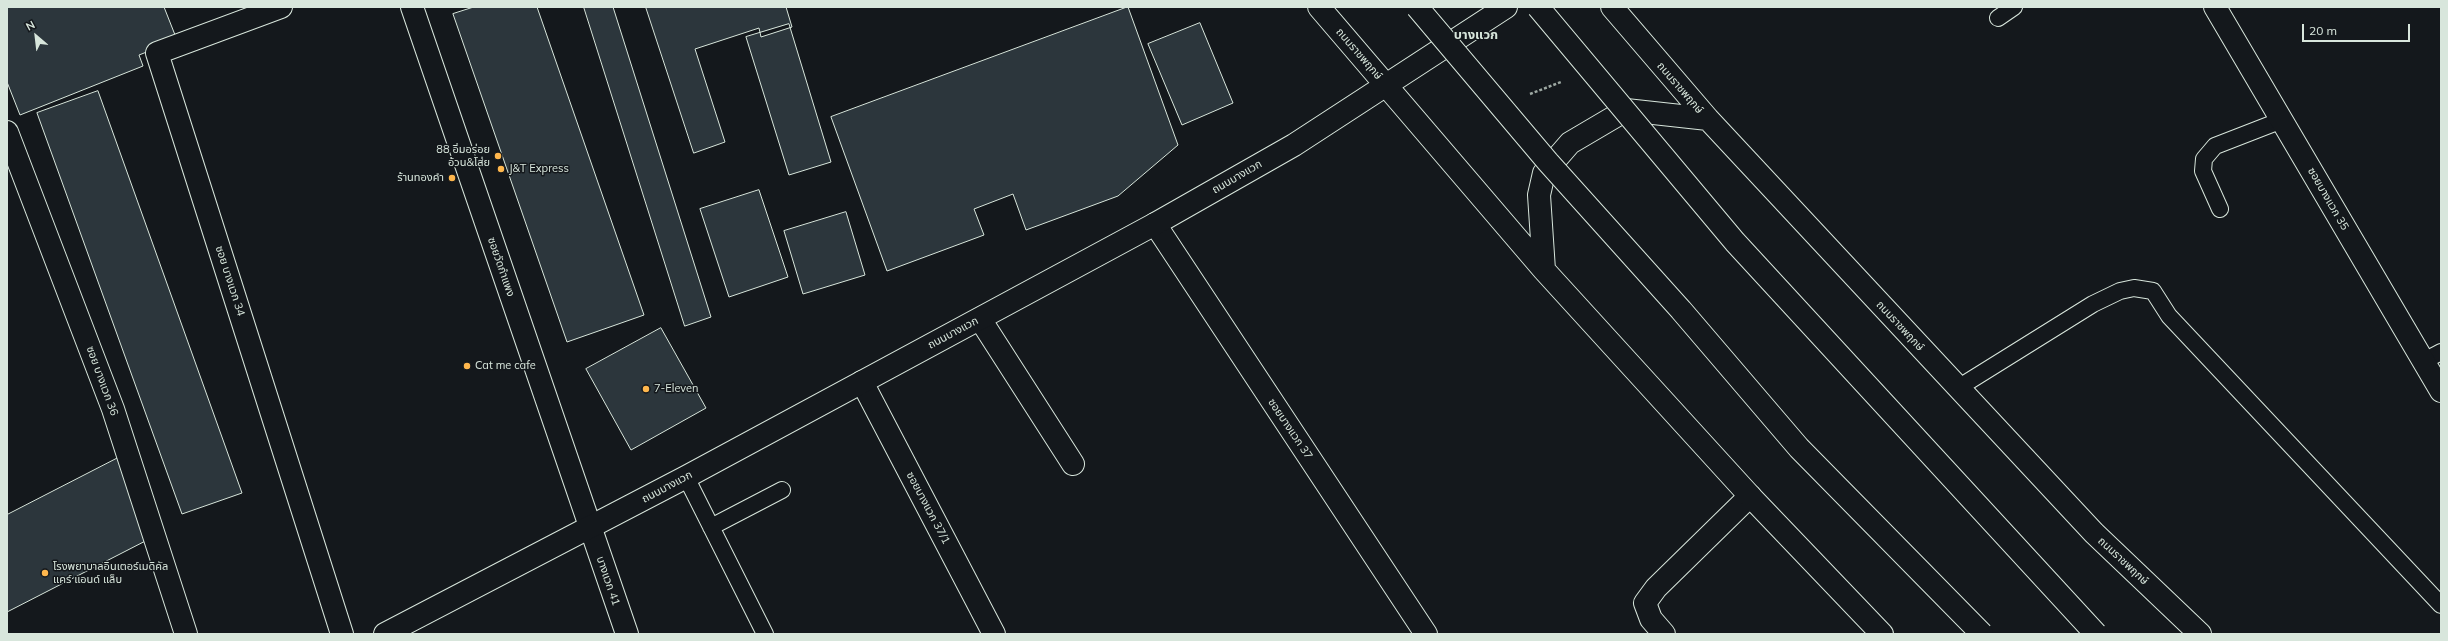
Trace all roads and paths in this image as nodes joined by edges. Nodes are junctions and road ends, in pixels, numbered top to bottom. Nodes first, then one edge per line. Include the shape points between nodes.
1 (281, 7) edge
2 (412, 7) edge
3 (1319, 7) edge
4 (1418, 7) edge
5 (1506, 7) edge
6 (1538, 7) edge
7 (1612, 7) edge
8 (2014, 7) edge
9 (2215, 7) edge
10 (1998, 18) dead end
11 (1567, 80) dead end
12 (1387, 86) junction
13 (1522, 97) dead end
14 (1708, 119) junction
15 (2282, 120) junction
16 (7, 132) edge
17 (2220, 209) dead end
18 (1155, 224) junction
19 (1544, 270) junction
20 (980, 319) junction
21 (2432, 357) edge
22 (862, 382) junction
23 (1958, 388) junction
24 (2441, 391) edge
25 (1073, 464) dead end
26 (686, 477) junction
27 (782, 490) dead end
28 (1750, 496) junction
29 (591, 527) junction
30 (711, 528) junction
31 (2441, 605) edge
32 (186, 634) edge
33 (342, 634) edge
34 (385, 634) edge
35 (627, 634) edge
36 (765, 634) edge
37 (994, 634) edge
38 (1426, 634) edge
39 (1664, 634) edge
40 (1882, 634) edge
41 (1982, 634) edge
42 (2096, 634) edge
43 (2200, 634) edge

1 - 33 main road, ซอย บางแวก 34 via 157,53
2 - 29 main road, ซอยวัดกำแพง
3 - 12 main road, ถนนราชพฤกษ์
4 - 41 main road, bridge via 1548,162 1681,310 1799,448
5 - 12 main road, ถนนบางแวก
6 - 42 main road, bridge via 1735,242
7 - 14 main road, ถนนราชพฤกษ์
8 - 10 lane
9 - 15 main road, ซอยบางแวก 35
11 - 13 path
12 - 18 main road, ถนนบางแวก via 1294,145
12 - 19 main road, ถนนราชพฤกษ์
14 - 19 main road via 1626,110 1570,143 1544,173 1539,195
14 - 23 main road, ถนนราชพฤกษ์
15 - 17 lane via 2215,146 2204,160 2203,171
15 - 21 main road, ซอยบางแวก 35
16 - 32 main road, ซอย บางแวก 36 via 113,409
18 - 20 main road, ถนนบางแวก
18 - 38 main road, ซอยบางแวก 37
19 - 28 main road, ถนนราชพฤกษ์
20 - 22 main road, ถนนบางแวก
20 - 25 main road
21 - 24 main road, ซอยบางแวก 35
22 - 26 main road, ถนนบางแวก
22 - 37 main road, ซอยบางแวก 37/1
23 - 31 lane via 2093,304 2120,291 2134,288 2153,291 2169,316
23 - 43 main road, ถนนราชพฤกษ์ via 2094,534
26 - 29 main road, ถนนบางแวก
26 - 30 lane
27 - 30 lane
28 - 39 main road via 1656,588 1645,603 1651,619
28 - 40 main road, ถนนราชพฤกษ์
29 - 34 main road, ถนนบางแวก
29 - 35 main road, บางแวก 41
30 - 36 lane

